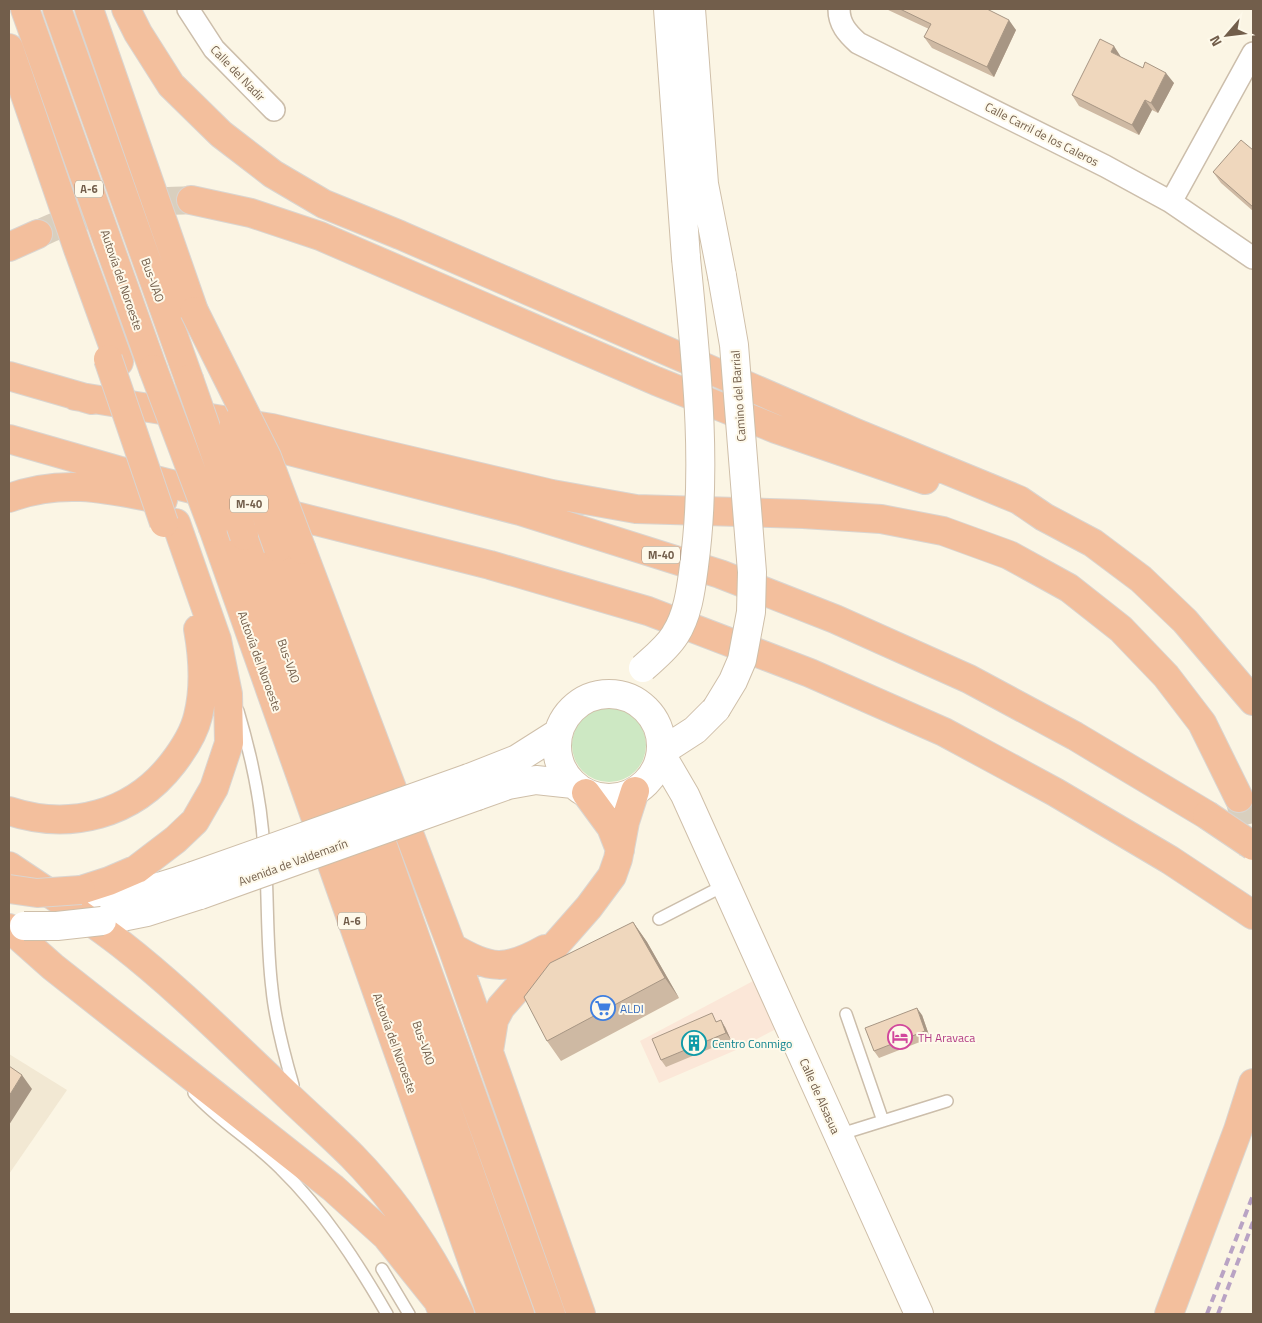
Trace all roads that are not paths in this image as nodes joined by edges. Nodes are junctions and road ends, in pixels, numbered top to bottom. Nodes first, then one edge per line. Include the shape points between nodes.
1 (25, 9) edge
2 (57, 9) edge
3 (89, 9) edge
4 (126, 9) edge
5 (188, 9) edge
6 (668, 9) edge
7 (691, 9) edge
8 (839, 9) edge
9 (9, 48) edge
10 (1253, 53) edge
11 (274, 110) dead end
12 (191, 200) tunnel mouth
13 (1171, 202) junction
14 (38, 234) tunnel mouth
15 (9, 247) edge
16 (1253, 258) edge
17 (9, 376) edge
18 (75, 396) junction
19 (9, 439) edge
20 (9, 498) edge
21 (1044, 517) junction
22 (170, 523) junction
23 (290, 549) junction
24 (490, 565) junction
25 (217, 640) junction
26 (607, 694) junction
27 (1253, 701) edge
28 (558, 733) junction
29 (661, 753) junction
30 (473, 787) junction
31 (639, 788) junction
32 (580, 789) junction
33 (685, 795) junction
34 (1239, 798) tunnel mouth
35 (9, 810) edge
36 (1253, 846) edge
37 (620, 850) junction
38 (9, 866) edge
39 (725, 885) junction
40 (9, 889) edge
41 (9, 900) edge
42 (90, 905) junction
43 (1253, 915) edge
44 (658, 918) dead end
45 (9, 924) edge
46 (9, 928) edge
47 (557, 942) junction
48 (452, 947) junction
49 (846, 1014) dead end
50 (151, 1046) junction
51 (489, 1053) junction
52 (1253, 1083) edge
53 (293, 1086) dead end
54 (947, 1101) dead end
55 (883, 1121) junction
56 (838, 1135) junction
57 (382, 1269) dead end
58 (387, 1314) edge
59 (409, 1314) edge
60 (444, 1314) edge
61 (460, 1314) edge
62 (491, 1314) edge
63 (520, 1314) edge
64 (551, 1314) edge
65 (581, 1314) edge
66 (919, 1314) edge
67 (1169, 1314) edge

1 - 62 highway, Autovía del Noroeste / A-6, bridge
2 - 63 highway, Bus-VAO, bridge
3 - 23 highway, bridge via 194,311
4 - 21 highway via 171,85 214,128 273,174 324,204 856,434 1019,500
5 - 11 street, Calle del Nadir via 214,49
6 - 26 main road, bridge via 702,456 697,546 690,597 675,635 664,650
7 - 29 main road, Camino del Barrial, bridge via 704,184 734,345 752,602 742,660 733,681 716,709 695,730
8 - 13 street, Calle Carril de los Caleros via 845,30 858,43
9 - 22 highway, bridge via 79,252 93,313 114,360
10 - 13 street
12 - 21 highway via 251,213 320,236 776,430 1013,510
13 - 16 street, Calle Carril de los Caleros
14 - 15 highway
17 - 18 highway, M-40
18 - 34 highway via 272,428 552,494 636,509 881,519 943,531 1009,556 1069,588 1121,628 1166,676 1202,723
18 - 36 highway, M-40, bridge via 520,511 720,574 835,619 969,680 1075,736
19 - 24 highway, M-40 via 124,472
20 - 24 highway via 50,488 88,486
21 - 27 highway via 1093,543 1141,579 1185,621
22 - 25 highway
22 - 35 highway via 203,654 198,717 189,738 152,787 110,811 91,816 46,819
23 - 48 highway
23 - 64 highway via 415,938
24 - 43 highway, M-40 via 648,611 810,673 944,732 1055,792
25 - 42 highway via 228,694 229,743 214,788 195,821 175,840 154,858 109,881
25 - 53 lane via 251,755 259,796 272,990
26 - 28 main road via 585,699 576,705
26 - 29 main road via 625,696 648,711 658,727
28 - 30 main road, Avenida de Valdemarín
28 - 32 main road via 556,747 564,774
29 - 31 main road via 652,777
29 - 33 main road, Calle de Alsasua
30 - 32 main road, Avenida de Valdemarín via 536,780
30 - 42 main road, Avenida de Valdemarín, bridge via 197,885 151,890
31 - 32 main road via 626,796 606,798
31 - 33 main road via 665,786
31 - 37 highway
32 - 37 highway via 611,827
33 - 39 main road, Calle de Alsasua
37 - 47 highway via 616,868 601,892
38 - 61 highway via 121,944 158,975 351,1155 390,1198 418,1238
39 - 44 lane
39 - 56 main road, Calle de Alsasua
40 - 42 highway, bridge
41 - 42 main road, Avenida de Valdemarín
42 - 45 main road, Avenida de Valdemarín, bridge via 57,926
46 - 50 highway
47 - 48 highway via 508,965 485,964
47 - 51 highway via 501,1007 494,1020
48 - 51 highway
49 - 55 lane
50 - 58 lane via 207,1107 262,1150 299,1189 352,1257
50 - 60 highway via 333,1188 386,1236 438,1301
51 - 65 highway
52 - 67 highway
54 - 55 lane
55 - 56 lane
56 - 66 main road, Calle de Alsasua
57 - 59 lane

